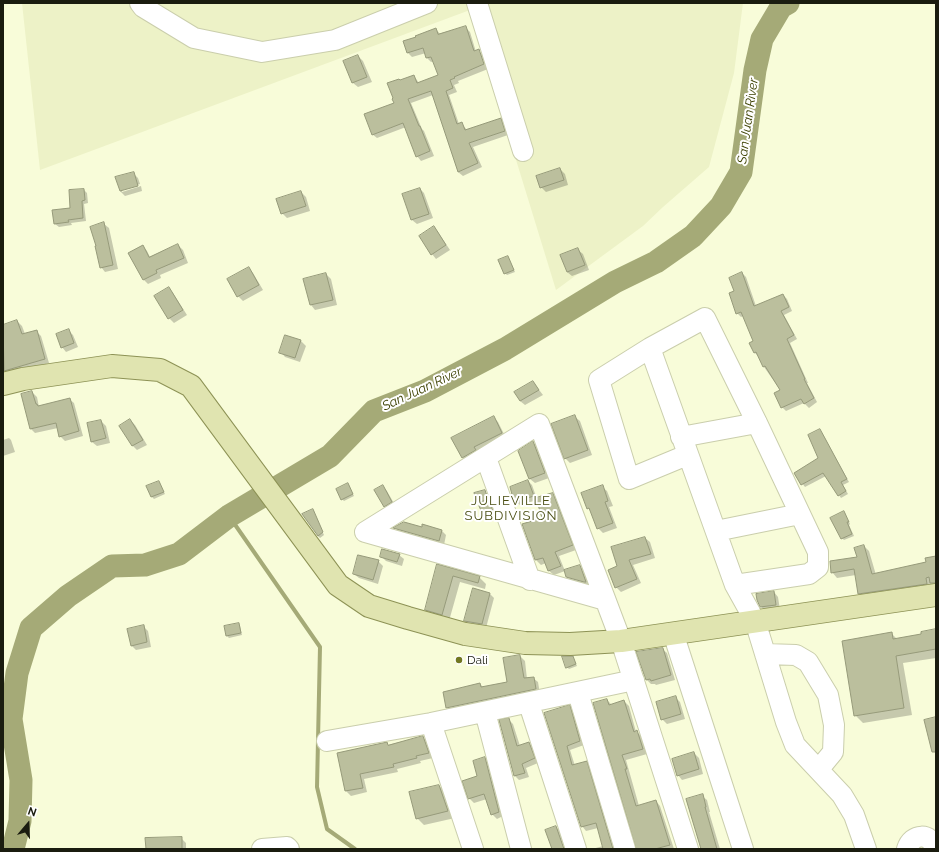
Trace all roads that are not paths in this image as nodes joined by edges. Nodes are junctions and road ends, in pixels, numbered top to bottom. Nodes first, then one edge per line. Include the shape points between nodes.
1 (140, 3) edge
2 (427, 3) edge
3 (477, 3) edge
4 (524, 151) dead end
5 (650, 348) junction
6 (3, 384) edge
7 (757, 423) junction
8 (684, 446) junction
9 (486, 458) junction
10 (800, 514) junction
11 (716, 531) junction
12 (530, 580) junction
13 (735, 585) junction
14 (936, 595) edge
15 (605, 600) junction
16 (755, 621) junction
17 (673, 634) junction
18 (620, 641) junction
19 (765, 654) junction
20 (634, 680) junction
21 (578, 693) junction
22 (529, 704) junction
23 (485, 712) junction
24 (431, 724) junction
25 (327, 741) dead end
26 (819, 769) junction
27 (262, 849) edge
28 (290, 849) edge
29 (473, 849) edge
30 (521, 849) edge
31 (576, 849) edge
32 (625, 849) edge
33 (688, 849) edge
34 (743, 849) edge
35 (866, 849) edge
36 (907, 849) edge
37 (935, 849) edge

1 - 2 street via 194,38 262,52 335,40
3 - 4 street
5 - 7 street via 705,318
5 - 8 street
5 - 8 street via 599,380 629,479
6 - 18 main road via 112,366 160,370 191,386 338,586 369,606 465,634 525,643
7 - 8 street
7 - 10 street
8 - 11 street
9 - 12 street
9 - 12 street via 365,532
9 - 15 street via 539,424
10 - 11 street
10 - 13 street via 818,552 818,567 808,574
11 - 13 street
12 - 15 street
13 - 16 street
14 - 16 main road
15 - 18 street
16 - 17 main road
16 - 19 street
17 - 18 main road
17 - 34 street
18 - 20 street
19 - 26 street via 795,745
19 - 26 street via 796,655 808,662 828,695 834,725 833,752
20 - 21 street
20 - 33 street
21 - 22 street
21 - 32 street
22 - 23 street
22 - 31 street
23 - 24 street
23 - 30 street
24 - 25 street
24 - 29 street
26 - 35 street via 842,795 854,815
27 - 28 street
36 - 37 street via 911,841 920,837 929,839

